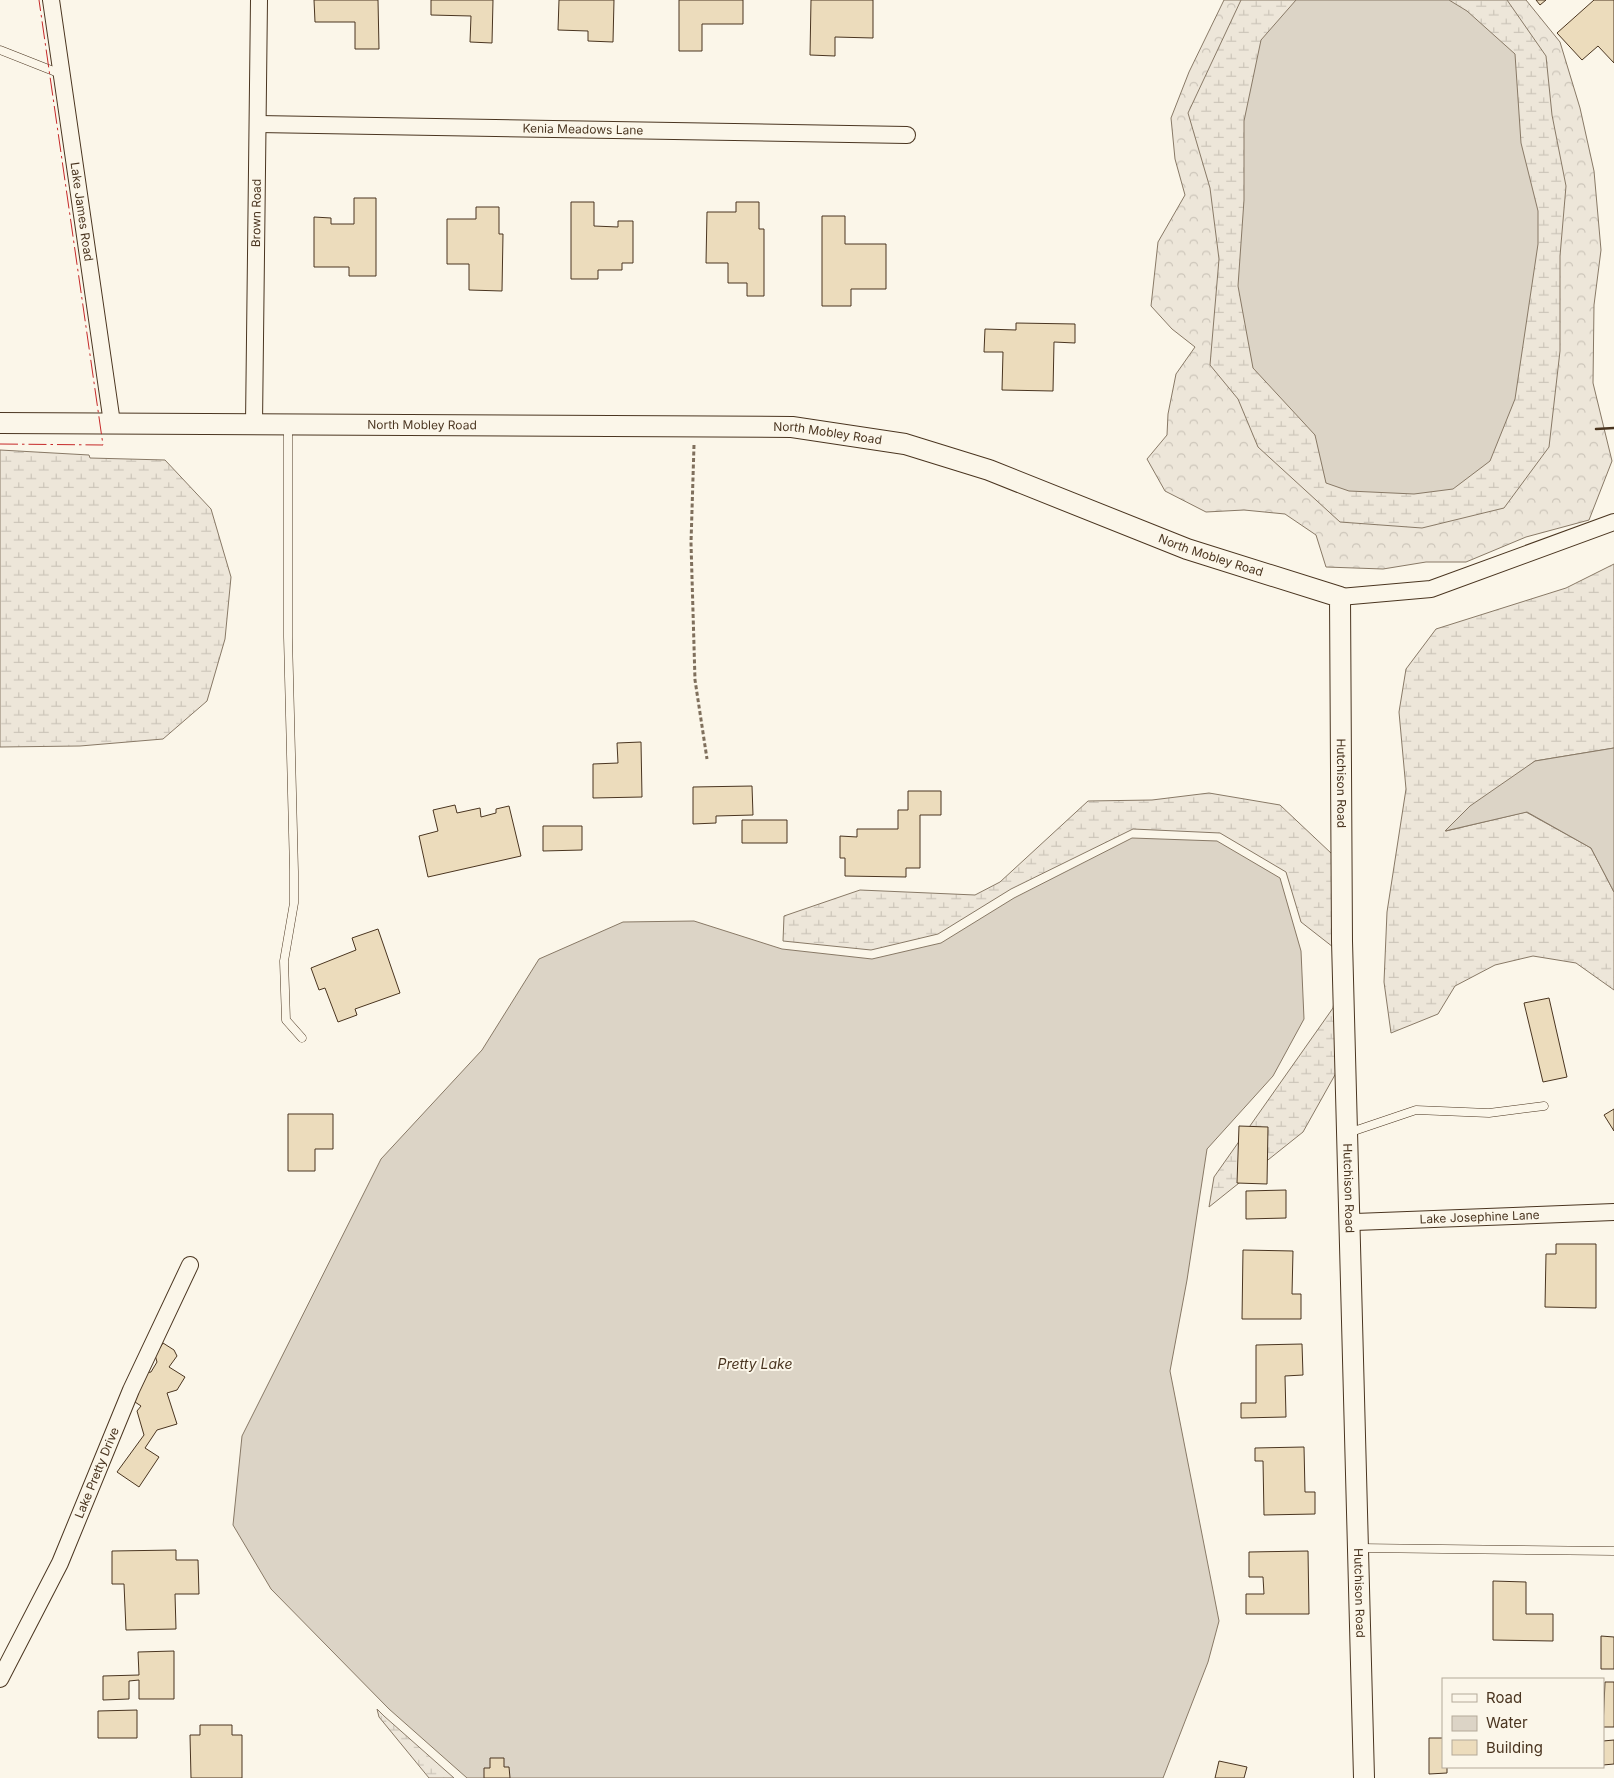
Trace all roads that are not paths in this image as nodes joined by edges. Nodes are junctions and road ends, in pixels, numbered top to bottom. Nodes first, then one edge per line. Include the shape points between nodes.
1 (51, 0) edge
2 (259, 0) edge
3 (0, 50) edge
4 (62, 75) junction
5 (258, 124) junction
6 (907, 135) dead end
7 (0, 423) edge
8 (112, 424) junction
9 (254, 424) junction
10 (288, 425) junction
11 (1614, 522) edge
12 (1340, 597) junction
13 (302, 1038) dead end
14 (1544, 1106) dead end
15 (1346, 1134) junction
16 (1614, 1212) edge
17 (1348, 1220) junction
18 (190, 1264) dead end
19 (1357, 1548) junction
20 (1614, 1551) edge
21 (0, 1679) edge
22 (1364, 1778) edge

1 - 4 street, Lake James Road
2 - 5 street, Brown Road
3 - 4 lane
4 - 8 street, Lake James Road
5 - 6 street, Kenia Meadows Lane
5 - 9 street, Brown Road
7 - 8 street, North Mobley Road
8 - 9 street, North Mobley Road
9 - 10 street, North Mobley Road
10 - 12 street, North Mobley Road via 792,427 905,444 988,470 1187,549
10 - 13 lane via 288,637 294,904 284,961 286,1020
11 - 12 street, North Mobley Road via 1431,589
12 - 15 street, Hutchison Road
14 - 15 lane via 1488,1113 1416,1110
15 - 17 street, Hutchison Road
16 - 17 street, Lake Josephine Lane
17 - 19 street, Hutchison Road
18 - 21 street, Lake Pretty Drive via 131,1390 60,1563
19 - 20 lane
19 - 22 street, Hutchison Road

